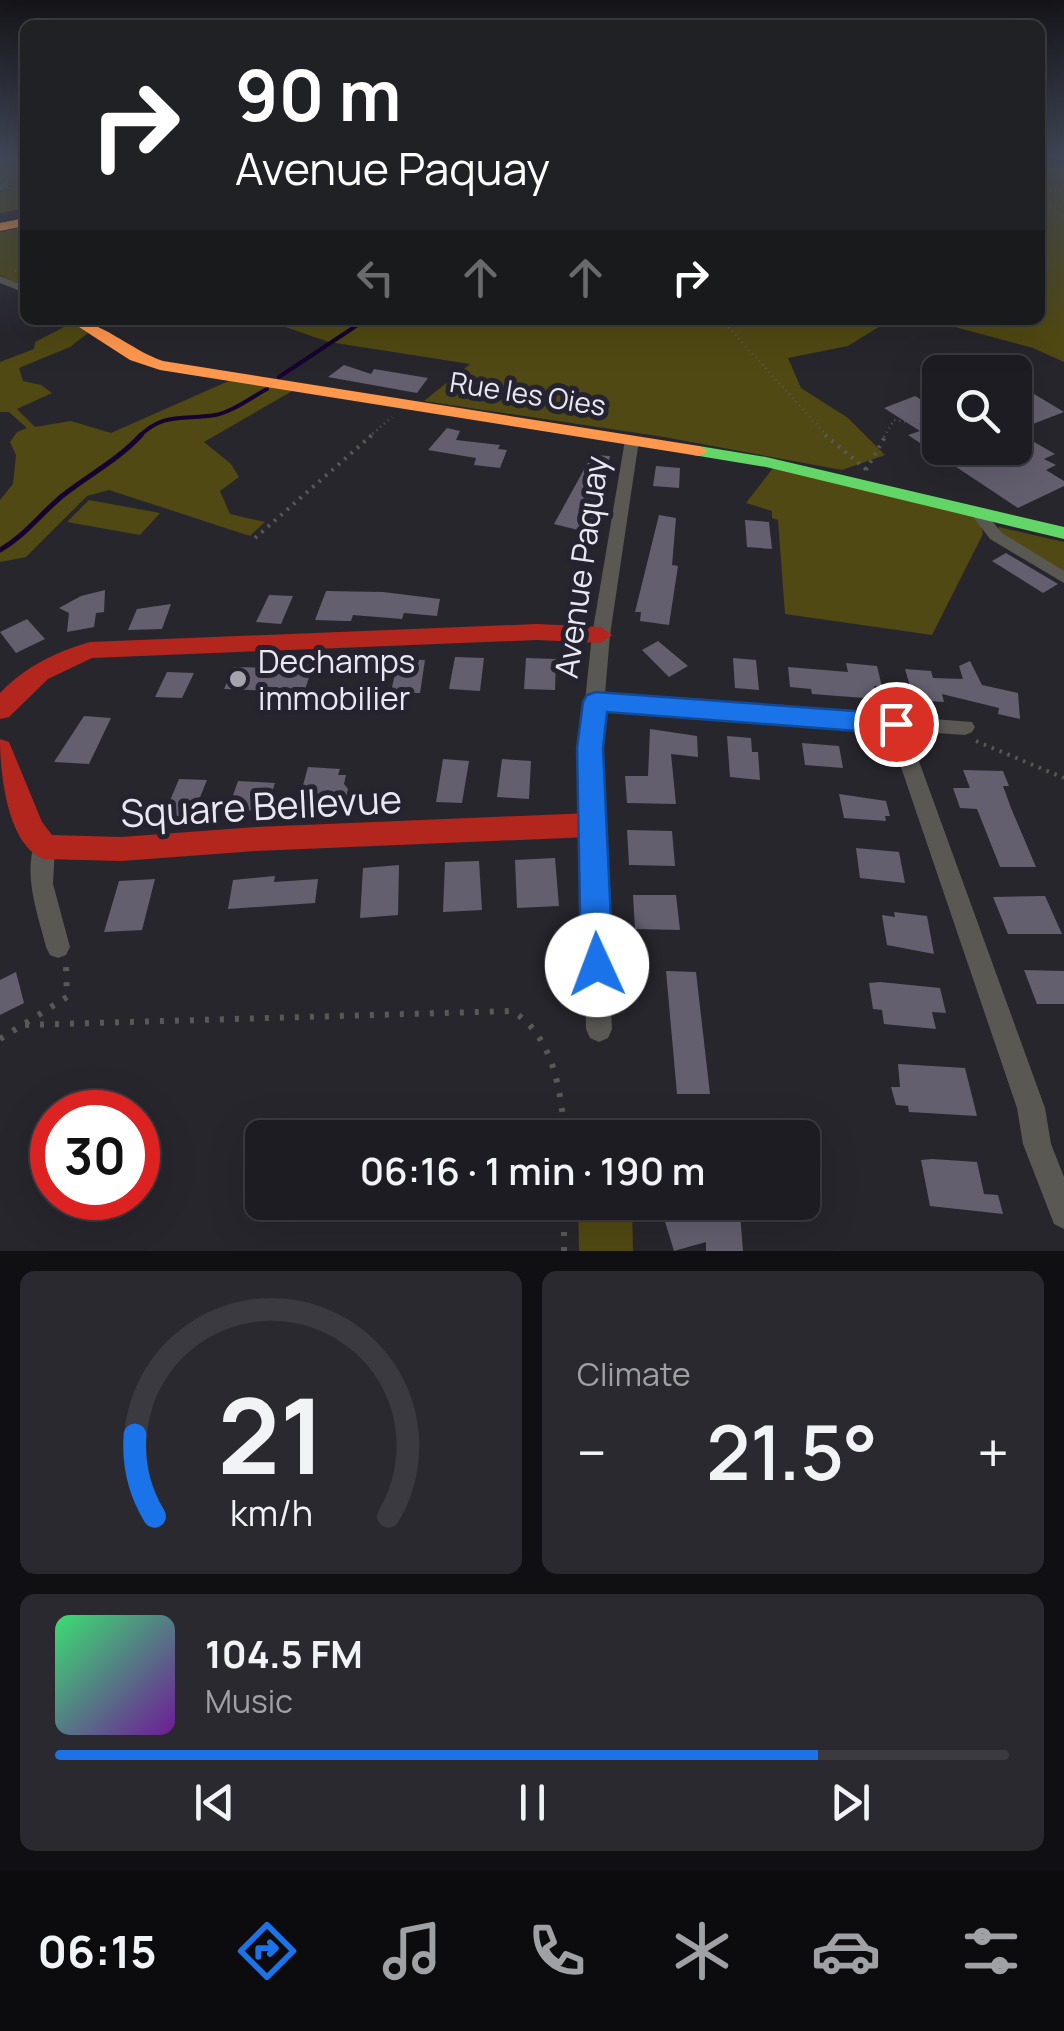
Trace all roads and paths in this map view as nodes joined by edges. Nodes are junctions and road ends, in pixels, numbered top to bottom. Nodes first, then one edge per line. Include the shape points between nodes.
1 (83, 325) edge
2 (726, 325) edge
3 (406, 404) junction
4 (922, 424) edge
5 (632, 440) junction
6 (866, 470) junction
7 (893, 491) junction
8 (978, 513) junction
9 (1064, 534) edge
10 (255, 538) dead end
11 (1064, 578) edge
12 (602, 635) junction
13 (596, 702) junction
14 (0, 710) edge
15 (896, 724) junction
16 (956, 727) joint
17 (0, 749) edge
18 (1064, 778) edge
19 (590, 825) junction
20 (44, 847) junction
21 (58, 947) joint
22 (25, 1025) junction
23 (600, 1029) dead end
24 (0, 1039) edge
25 (562, 1120) edge
26 (1064, 1214) edge
27 (564, 1220) edge
28 (564, 1251) edge

1 - 3 main road, Rue les Oies via 160,365
2 - 6 path via 811,423
3 - 5 main road, Rue les Oies
3 - 10 path
4 - 6 path via 894,420
5 - 7 main road, Rue les Oies
5 - 12 street, Avenue Paquay
6 - 7 path
7 - 8 main road, Rue les Oies
8 - 9 main road, Rue les Oies
8 - 11 street, Rue les Oies via 996,536
12 - 13 street, Avenue Paquay
12 - 14 main road via 90,650 50,662
13 - 15 street, Avenue Paquay
13 - 19 street
15 - 16 street, Avenue Paquay
15 - 26 street
16 - 18 path
17 - 20 main road
19 - 20 main road, Square Bellevue via 120,849
19 - 23 street
20 - 21 street via 42,884
21 - 22 path via 67,968 67,997
22 - 24 path
22 - 25 path via 512,1011 534,1025
27 - 28 path

